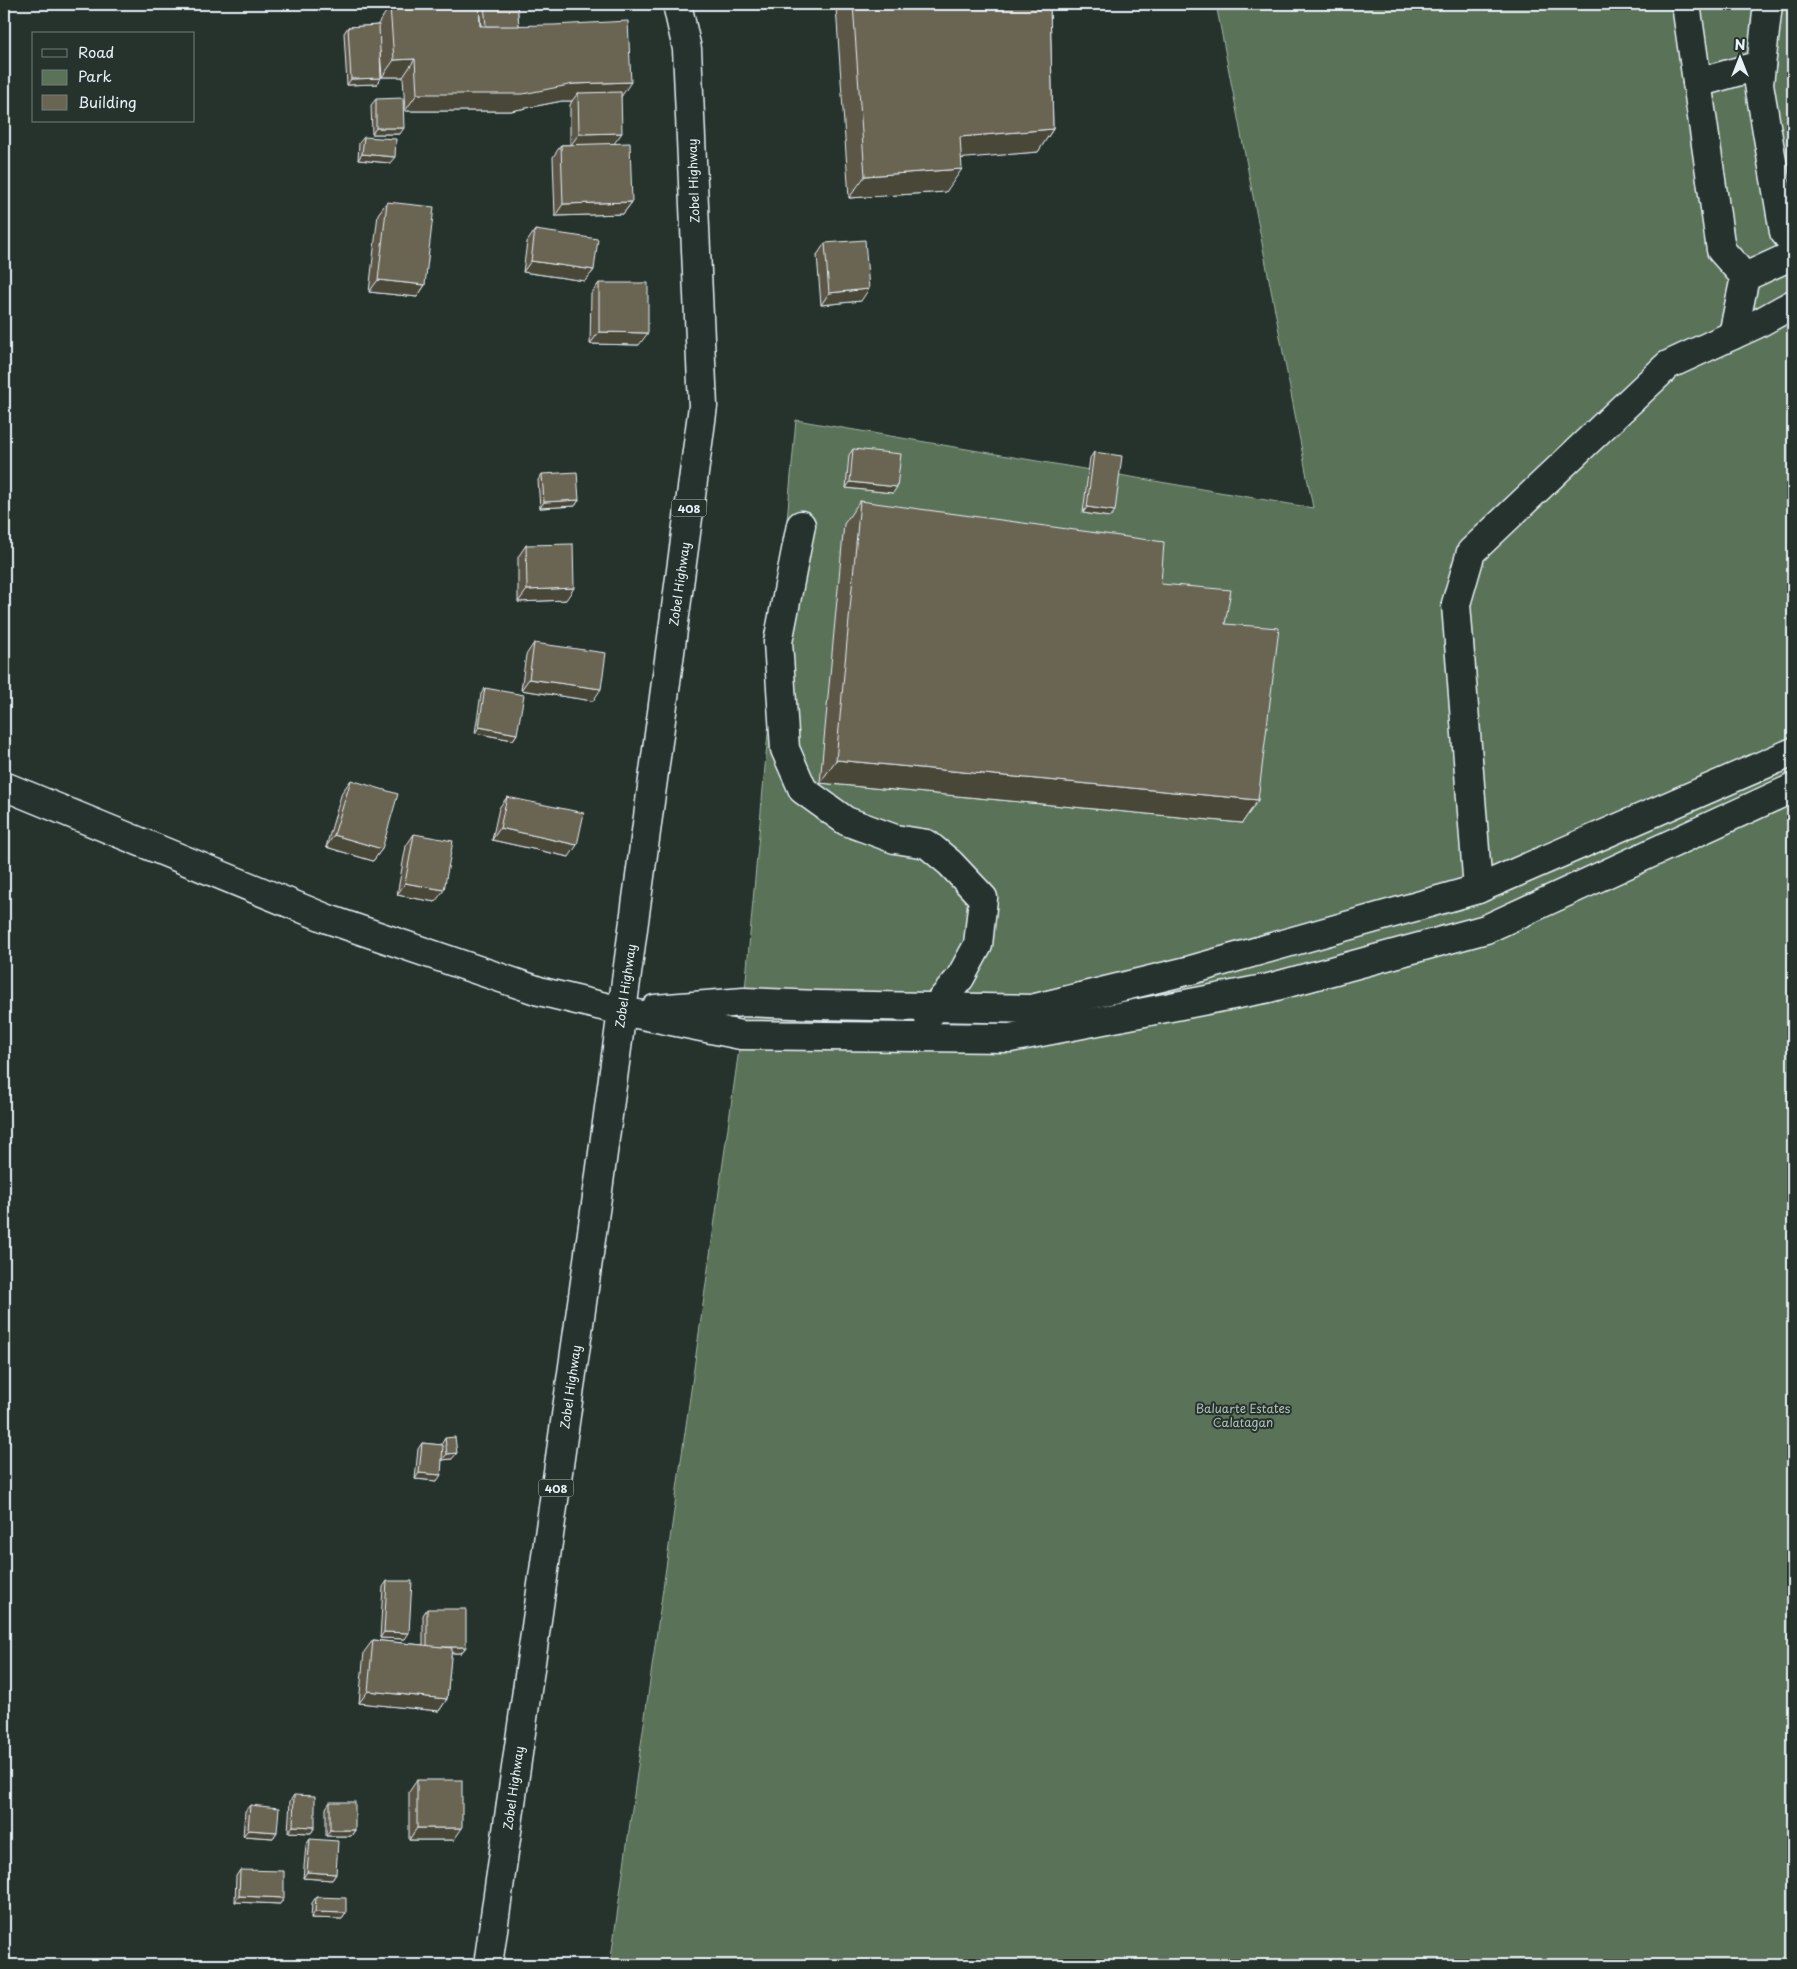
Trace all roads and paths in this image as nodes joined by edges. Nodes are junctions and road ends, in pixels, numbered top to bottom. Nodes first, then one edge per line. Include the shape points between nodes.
1 (677, 4) edge
2 (1686, 4) edge
3 (1768, 4) edge
4 (1761, 65) junction
5 (1697, 83) junction
6 (1793, 243) edge
7 (1793, 255) edge
8 (1745, 277) junction
9 (1793, 304) edge
10 (1734, 335) junction
11 (801, 525) dead end
12 (1793, 752) edge
13 (4, 786) edge
14 (1793, 788) edge
15 (1478, 889) junction
16 (818, 1005) junction
17 (937, 1007) junction
18 (622, 1011) junction
19 (819, 1035) junction
20 (909, 1036) junction
21 (488, 1965) edge

1 - 18 street, Zobel Highway / 408 via 687,49 703,406
2 - 5 street
3 - 4 street
4 - 5 street
4 - 6 street via 1759,84 1784,232
5 - 8 street via 1722,250
7 - 8 street
8 - 10 street
9 - 10 street
10 - 15 street via 1668,365 1471,552 1456,604
11 - 17 street via 778,642 785,749 803,790 846,821 895,839 927,844 983,898 978,945 960,978
12 - 15 street
13 - 18 street via 328,918 539,990
14 - 20 street via 1486,929 1269,988 1010,1038
15 - 17 street via 1191,970 1031,1009
16 - 17 street
16 - 18 street via 744,1002
16 - 19 street
17 - 20 street
18 - 19 street via 741,1035
18 - 21 street, Zobel Highway / 408
19 - 20 street

